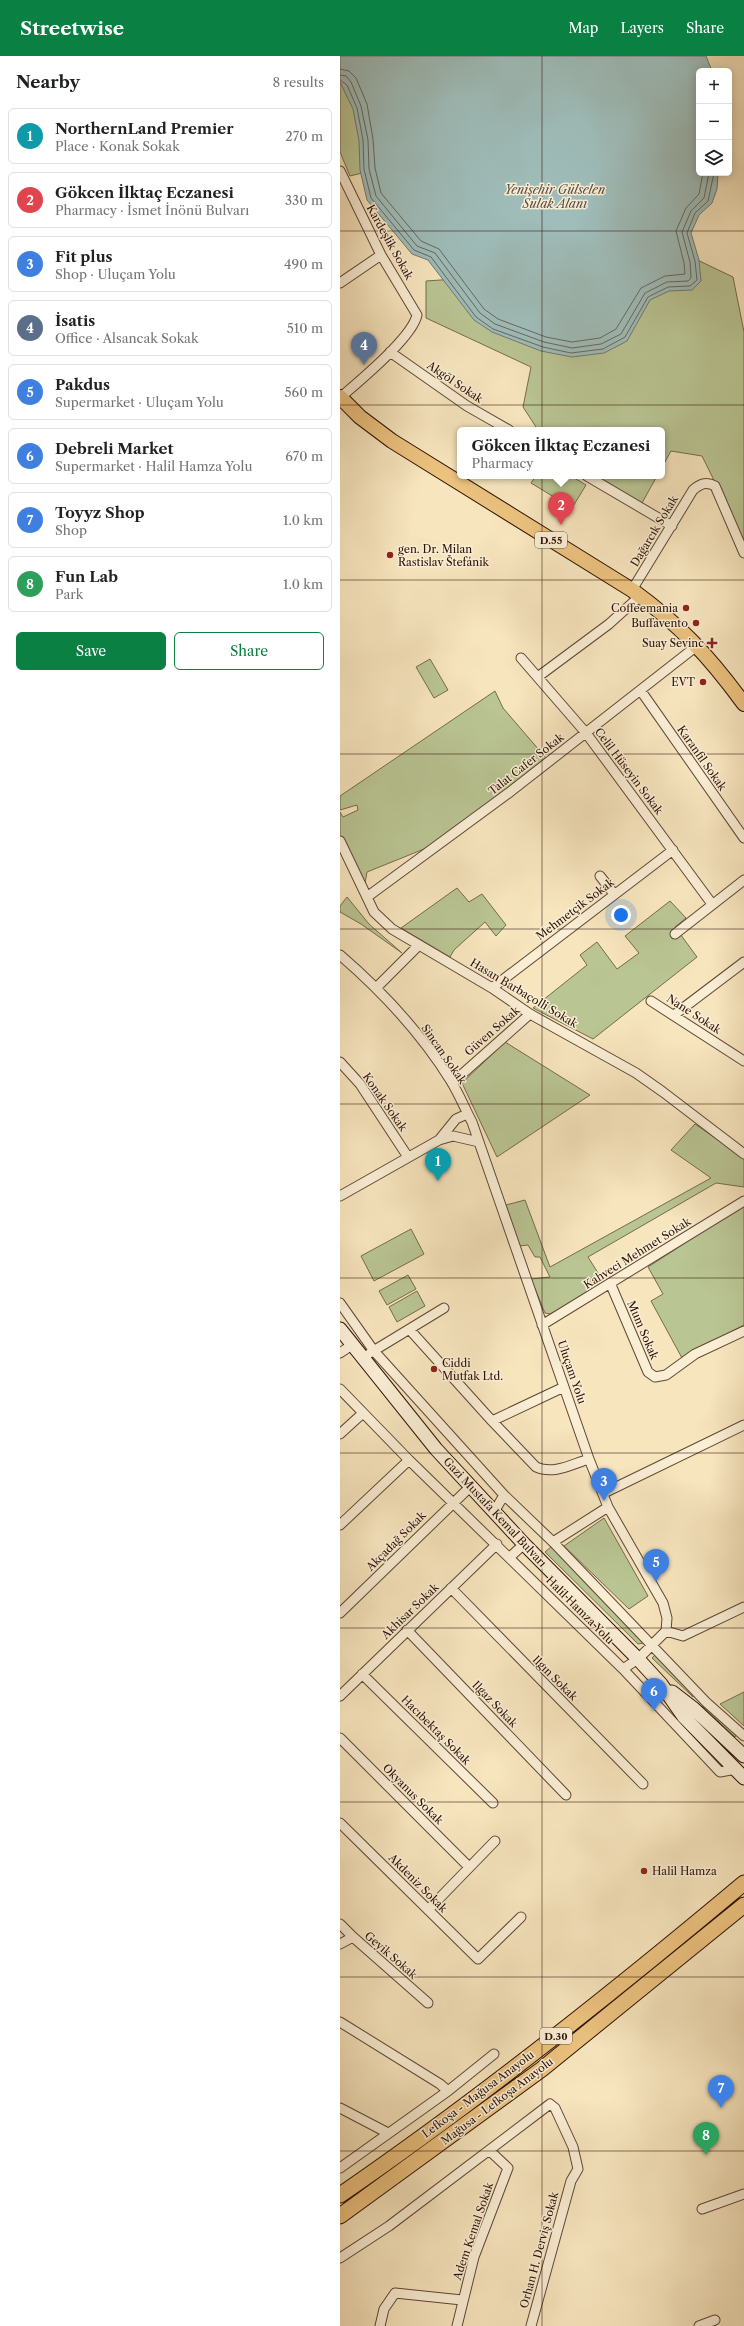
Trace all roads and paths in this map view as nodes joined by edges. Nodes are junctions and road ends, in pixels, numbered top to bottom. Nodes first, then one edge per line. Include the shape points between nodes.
1 (340, 170) edge
2 (342, 186) edge
3 (381, 255) junction
4 (340, 283) edge
5 (390, 352) junction
6 (340, 397) edge
7 (504, 427) edge
8 (592, 479) edge
9 (672, 526) junction
10 (744, 553) edge
11 (636, 593) junction
12 (698, 645) junction
13 (521, 658) dead end
14 (539, 676) junction
15 (641, 691) junction
16 (744, 704) edge
17 (586, 733) junction
18 (744, 838) edge
19 (340, 842) edge
20 (673, 850) junction
21 (600, 876) dead end
22 (744, 880) edge
23 (614, 894) junction
24 (367, 897) junction
25 (712, 904) junction
26 (675, 934) dead end
27 (420, 945) junction
28 (340, 955) edge
29 (744, 962) edge
30 (377, 987) junction
31 (492, 988) junction
32 (651, 1001) dead end
33 (530, 1014) junction
34 (674, 1015) junction
35 (744, 1061) edge
36 (340, 1062) edge
37 (452, 1083) junction
38 (468, 1114) junction
39 (439, 1140) junction
40 (478, 1142) junction
41 (744, 1154) edge
42 (408, 1157) junction
43 (340, 1185) edge
44 (342, 1194) edge
45 (744, 1201) edge
46 (611, 1285) junction
47 (340, 1304) edge
48 (444, 1308) dead end
49 (542, 1325) junction
50 (340, 1329) edge
51 (410, 1330) junction
52 (744, 1331) edge
53 (352, 1345) junction
54 (374, 1351) junction
55 (340, 1353) edge
56 (361, 1357) junction
57 (564, 1387) junction
58 (340, 1389) edge
59 (363, 1414) junction
60 (492, 1421) junction
61 (744, 1425) edge
62 (340, 1434) edge
63 (589, 1459) junction
64 (408, 1460) junction
65 (470, 1487) junction
66 (604, 1493) junction
67 (504, 1495) junction
68 (452, 1502) junction
69 (608, 1507) junction
70 (494, 1512) junction
71 (340, 1525) edge
72 (554, 1542) junction
73 (496, 1544) junction
74 (524, 1544) junction
75 (510, 1557) junction
76 (451, 1588) junction
77 (744, 1607) edge
78 (340, 1613) edge
79 (407, 1630) junction
80 (666, 1631) junction
81 (652, 1646) junction
82 (638, 1659) junction
83 (623, 1669) junction
84 (362, 1674) junction
85 (661, 1684) junction
86 (340, 1696) edge
87 (700, 1696) junction
88 (690, 1706) junction
89 (744, 1736) edge
90 (340, 1738) edge
91 (744, 1756) edge
92 (740, 1774) edge
93 (643, 1784) dead end
94 (566, 1795) dead end
95 (493, 1803) dead end
96 (340, 1823) edge
97 (495, 1841) dead end
98 (468, 1867) junction
99 (744, 1883) edge
100 (744, 1905) edge
101 (428, 1910) junction
102 (521, 1917) dead end
103 (340, 1924) edge
104 (353, 1937) junction
105 (340, 1944) edge
106 (428, 2003) dead end
107 (340, 2022) edge
108 (494, 2054) dead end
109 (448, 2091) junction
110 (340, 2108) edge
111 (388, 2134) junction
112 (490, 2151) junction
113 (340, 2168) edge
114 (744, 2194) edge
115 (340, 2195) edge
116 (702, 2210) dead end
117 (340, 2216) edge
118 (340, 2258) edge
119 (462, 2300) junction
120 (715, 2320) dead end
121 (380, 2326) edge
122 (457, 2326) edge
123 (531, 2326) edge
124 (699, 2326) edge

1 - 2 street, Kardeşlik Sokak
2 - 3 street, Kardeşlik Sokak
3 - 4 street
3 - 5 street, Kardeşlik Sokak via 417,315 414,324
5 - 6 street
5 - 7 street, Akgöl Sokak via 468,406
6 - 11 main road, D.55 via 360,417 392,441
8 - 9 street
9 - 10 street, Dağarcık Sokak via 698,485 705,483 715,486
9 - 11 street, Dağarcık Sokak
11 - 12 main road, D.55 via 665,614
11 - 14 street, Dağarcık Sokak via 609,624
12 - 15 street, Talat Cafer Sokak
12 - 16 main road, D.55
13 - 14 street, Celil Hüseyin Sokak
14 - 17 street, Celil Hüseyin Sokak
15 - 17 street, Talat Cafer Sokak
15 - 18 street, Karanfil Sokak
17 - 20 street, Celil Hüseyin Sokak
17 - 24 street, Talat Cafer Sokak via 452,836
19 - 24 street, Hasan Barbaçolli Sokak
20 - 23 street, Mehmetçik Sokak
20 - 25 street, Celil Hüseyin Sokak
21 - 23 street
22 - 25 street
23 - 31 street, Mehmetçik Sokak
24 - 27 street, Hasan Barbaçolli Sokak via 374,912 392,929
25 - 26 street
27 - 30 street
27 - 31 street, Hasan Barbaçolli Sokak
28 - 30 street, Sincan Sokak
29 - 34 street
30 - 37 street, Sincan Sokak via 426,1044
31 - 33 street, Hasan Barbaçolli Sokak
32 - 34 street, Nane Sokak
33 - 37 street, Güven Sokak
33 - 41 street, Hasan Barbaçolli Sokak via 636,1073
34 - 35 street, Nane Sokak
36 - 42 street, Konak Sokak via 360,1084
37 - 38 street, Sincan Sokak
38 - 39 street via 456,1119
38 - 40 street, Uluçam Yolu
39 - 40 street via 453,1136
39 - 42 street
40 - 49 street, Uluçam Yolu
42 - 44 street
43 - 44 street
45 - 46 street, Kahveci Mehmet Sokak via 729,1208
46 - 49 street, Kahveci Mehmet Sokak
46 - 52 street, Mum Sokak via 648,1372 655,1377 666,1375 695,1354
47 - 54 street
48 - 51 street
49 - 57 street, Uluçam Yolu
50 - 53 main road, Gazi Mustafa Kemal Bulvarı
51 - 54 street
51 - 60 street
53 - 55 street
53 - 56 main road, Gazi Mustafa Kemal Bulvarı
54 - 56 street
54 - 67 street
56 - 65 main road, Gazi Mustafa Kemal Bulvarı
57 - 60 street
57 - 63 street, Uluçam Yolu
58 - 59 street, Halil Hamza Yolu
59 - 62 street
59 - 64 street, Halil Hamza Yolu
60 - 63 street via 536,1466 545,1471
61 - 66 street
63 - 66 street, Uluçam Yolu
64 - 68 street, Halil Hamza Yolu
64 - 71 street
65 - 68 street, Akçadağ Sokak
65 - 70 main road, Gazi Mustafa Kemal Bulvarı
66 - 69 street, Uluçam Yolu
67 - 70 street
67 - 72 street
68 - 73 street, Halil Hamza Yolu
68 - 78 street, Akçadağ Sokak
69 - 72 street
69 - 80 street, Uluçam Yolu via 663,1603 667,1618
70 - 74 main road, Gazi Mustafa Kemal Bulvarı
72 - 81 street
73 - 75 street, Halil Hamza Yolu
73 - 76 street, Akhisar Sokak
74 - 75 street
74 - 82 main road, Gazi Mustafa Kemal Bulvarı
75 - 83 street, Halil Hamza Yolu
76 - 79 street, Akhisar Sokak
76 - 93 street, Ilgın Sokak
77 - 80 street via 683,1636
79 - 84 street, Akhisar Sokak
79 - 94 street, Ilgaz Sokak
80 - 81 street
81 - 82 street
81 - 87 street
82 - 83 street
82 - 85 main road, Gazi Mustafa Kemal Bulvarı
83 - 92 street, Halil Hamza Yolu via 720,1772
84 - 86 street, Akhisar Sokak
84 - 95 street, Hacıbektaş Sokak
85 - 88 main road, Gazi Mustafa Kemal Bulvarı
85 - 92 main road, Gazi Mustafa Kemal Bulvarı via 684,1717
87 - 88 street
87 - 89 street
88 - 91 main road, Gazi Mustafa Kemal Bulvarı
90 - 98 street, Okyanus Sokak
96 - 101 street, Akdeniz Sokak
97 - 98 street
98 - 101 street
99 - 115 highway, Lefkoşa - Mağusa Anayolu / D.30 via 582,2016
100 - 117 highway, Mağusa - Lefkoşa Anayolu / D.30 via 542,2069
101 - 102 street, Akdeniz Sokak via 478,1959
103 - 104 street, Geyik Sokak
104 - 105 street
104 - 106 street, Geyik Sokak
107 - 109 street
108 - 109 street
109 - 111 street
110 - 111 street
111 - 113 street
112 - 118 street via 389,2226
112 - 119 street, Adem Kemal Sokak via 508,2168 474,2257
112 - 123 street, Orhan H. Derviş Sokak via 550,2104 555,2108 573,2147 578,2169 571,2181
114 - 116 street
119 - 121 street via 395,2293 384,2309
119 - 122 street, Adem Kemal Sokak
120 - 124 street

